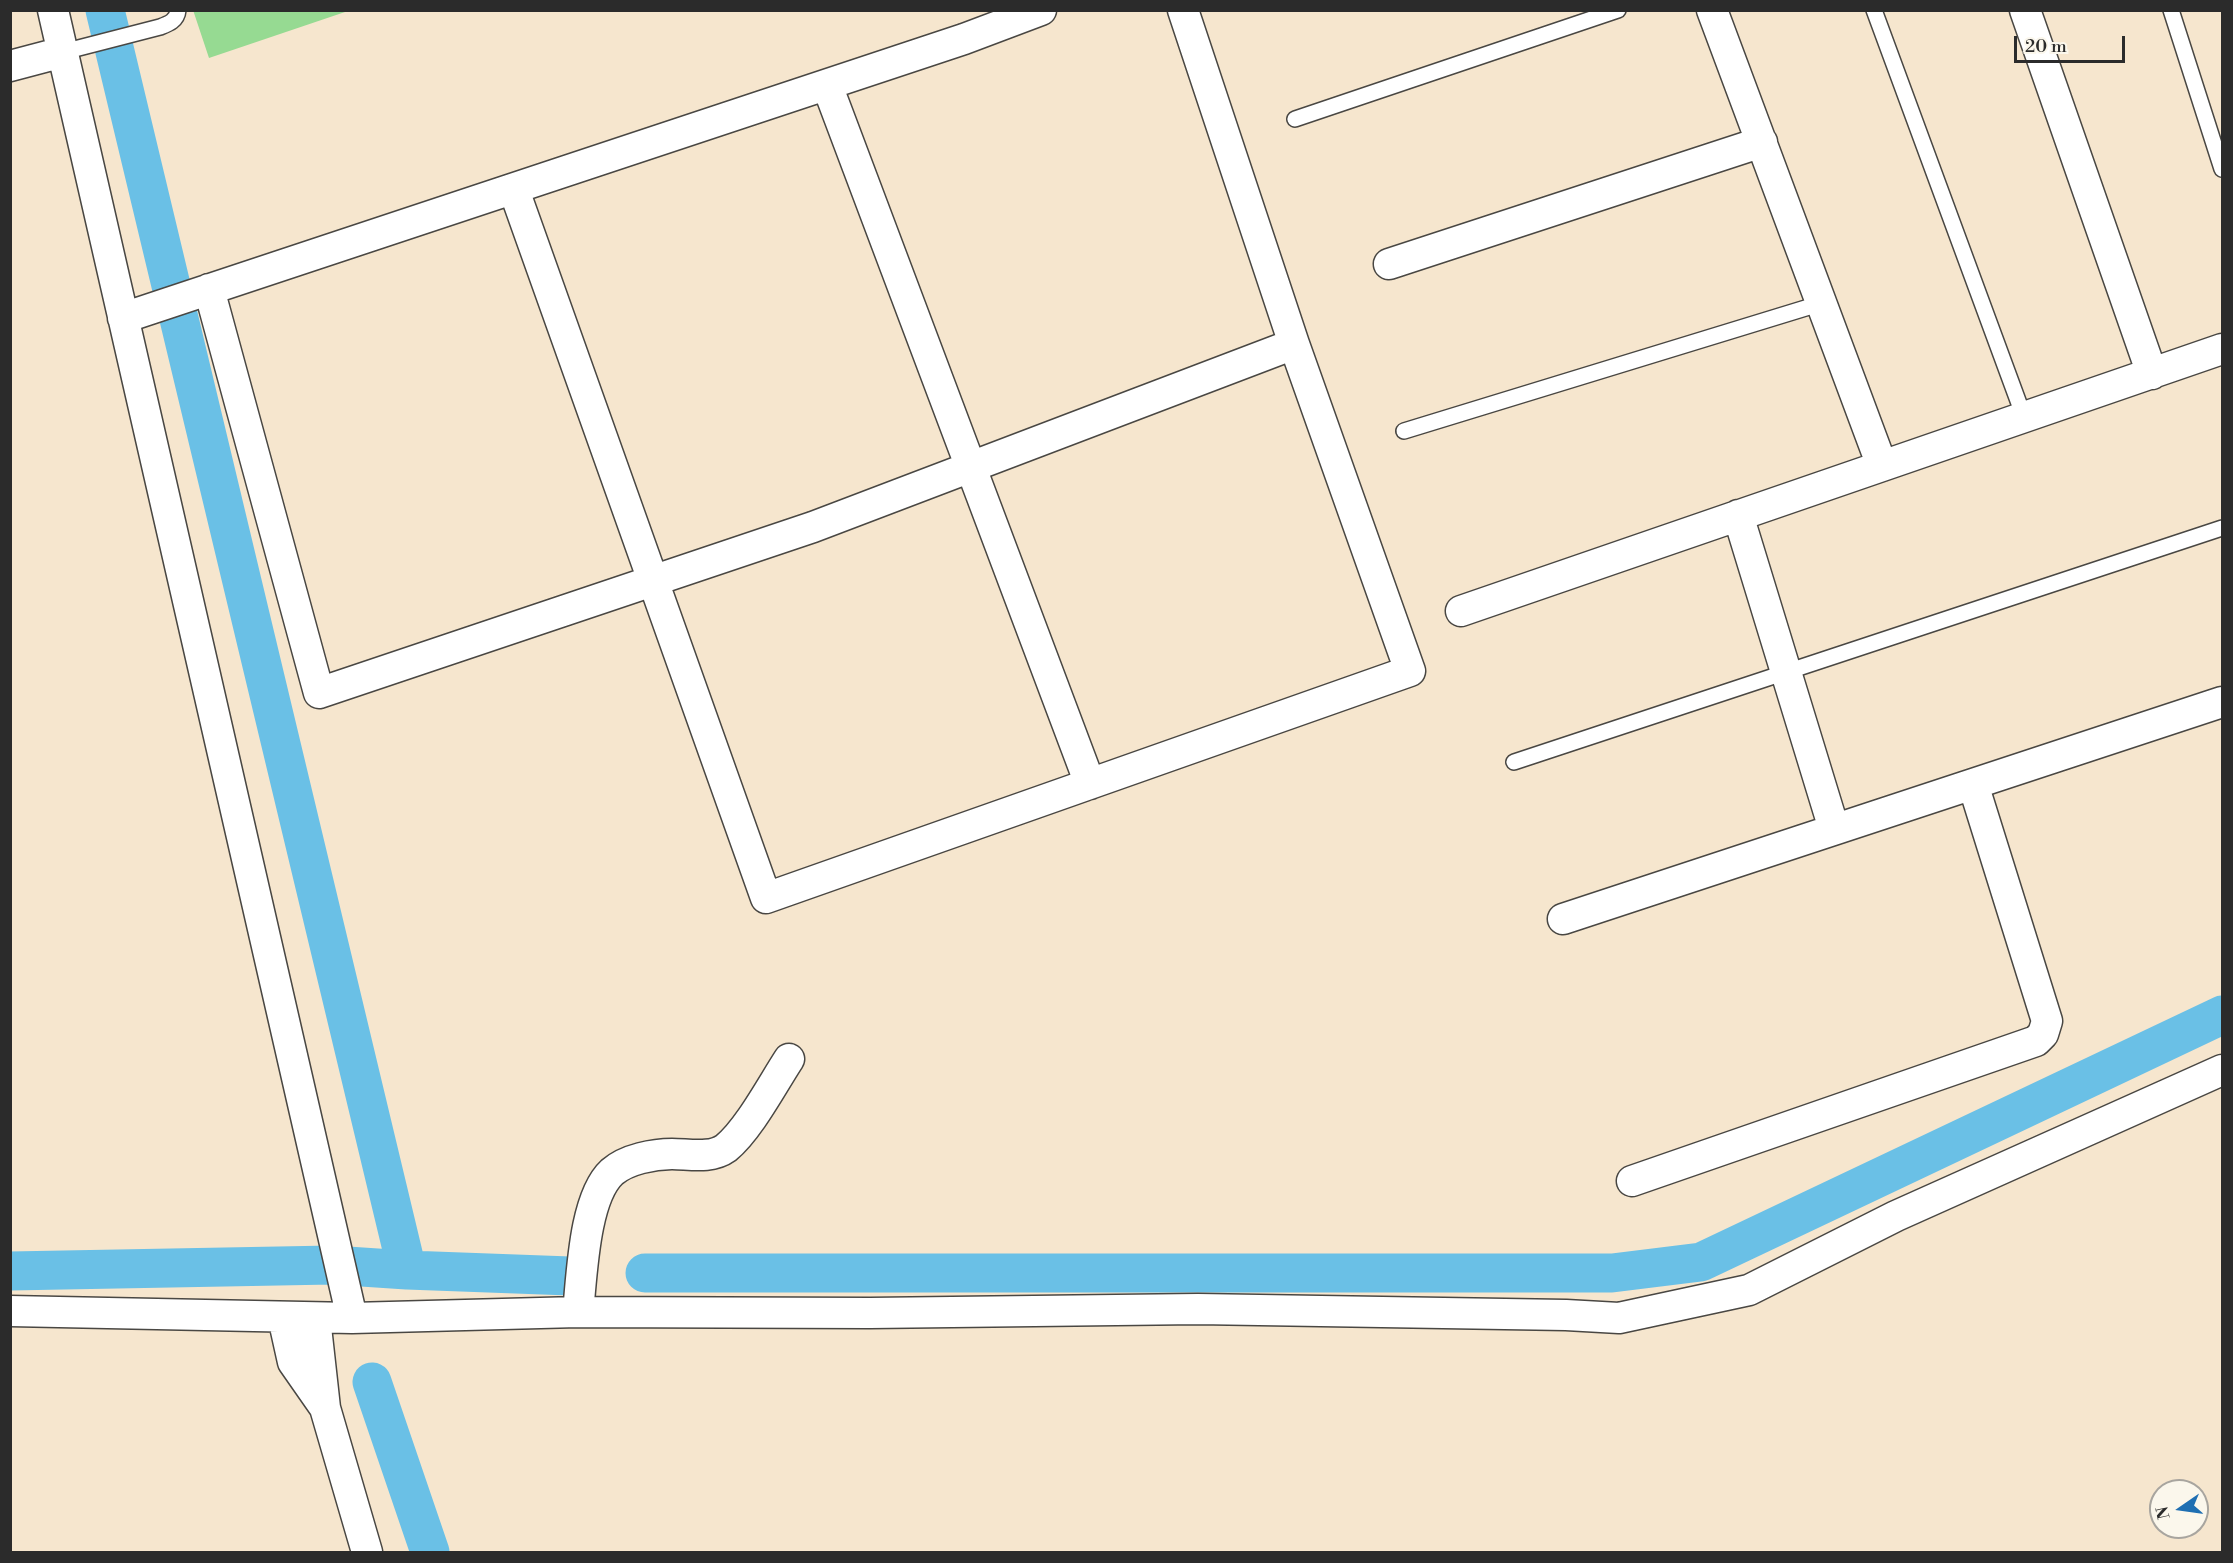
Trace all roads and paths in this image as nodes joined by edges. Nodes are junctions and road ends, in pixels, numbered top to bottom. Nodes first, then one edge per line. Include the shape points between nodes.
1 (53, 10) edge
2 (178, 10) edge
3 (1041, 10) edge
4 (1184, 10) edge
5 (1618, 10) edge
6 (1712, 10) edge
7 (1874, 10) edge
8 (2025, 10) edge
9 (2171, 10) edge
10 (63, 52) junction
11 (10, 66) edge
12 (827, 85) junction
13 (1295, 119) dead end
14 (1762, 142) junction
15 (2223, 169) edge
16 (514, 189) junction
17 (1389, 264) dead end
18 (199, 292) junction
19 (1821, 303) junction
20 (123, 318) junction
21 (1294, 344) junction
22 (2223, 350) edge
23 (2152, 374) junction
24 (2024, 417) junction
25 (1404, 431) dead end
26 (1882, 466) junction
27 (971, 467) junction
28 (1738, 515) junction
29 (2223, 528) edge
30 (654, 580) junction
31 (1461, 611) dead end
32 (1787, 672) junction
33 (2223, 702) edge
34 (1514, 762) dead end
35 (1973, 783) junction
36 (1090, 784) junction
37 (1834, 829) junction
38 (1563, 919) dead end
39 (789, 1059) dead end
40 (2223, 1070) edge
41 (1632, 1181) dead end
42 (350, 1307) junction
43 (10, 1311) edge
44 (578, 1312) junction
45 (283, 1317) junction
46 (315, 1318) junction
47 (325, 1408) junction
48 (367, 1552) edge

1 - 10 street
2 - 10 lane via 171,23
3 - 12 street
4 - 21 street
5 - 13 lane
6 - 14 street
7 - 24 lane
8 - 23 street
9 - 15 lane
10 - 11 street
10 - 20 street
12 - 16 street
12 - 27 street
14 - 17 street
14 - 19 street
16 - 18 street
16 - 30 street
18 - 20 street
18 - 30 street via 319,693
19 - 25 lane
19 - 26 street
20 - 42 street
21 - 27 street
21 - 36 street via 1410,671
22 - 23 street
23 - 24 street
24 - 26 street
26 - 28 street
27 - 30 street via 813,527
27 - 36 street
28 - 31 street
28 - 32 street
29 - 32 lane
30 - 36 street via 766,898
32 - 34 lane
32 - 37 street
33 - 35 street
35 - 37 street
35 - 41 street via 2047,1021 2043,1034 2036,1041
37 - 38 street
39 - 44 street via 746,1126 724,1149 704,1155 643,1156 612,1172 595,1199
40 - 44 street via 1896,1216 1749,1290 1619,1318 1198,1309
42 - 44 street
42 - 46 street
43 - 45 street
45 - 46 street
45 - 47 street via 293,1362
46 - 47 street
47 - 48 street

